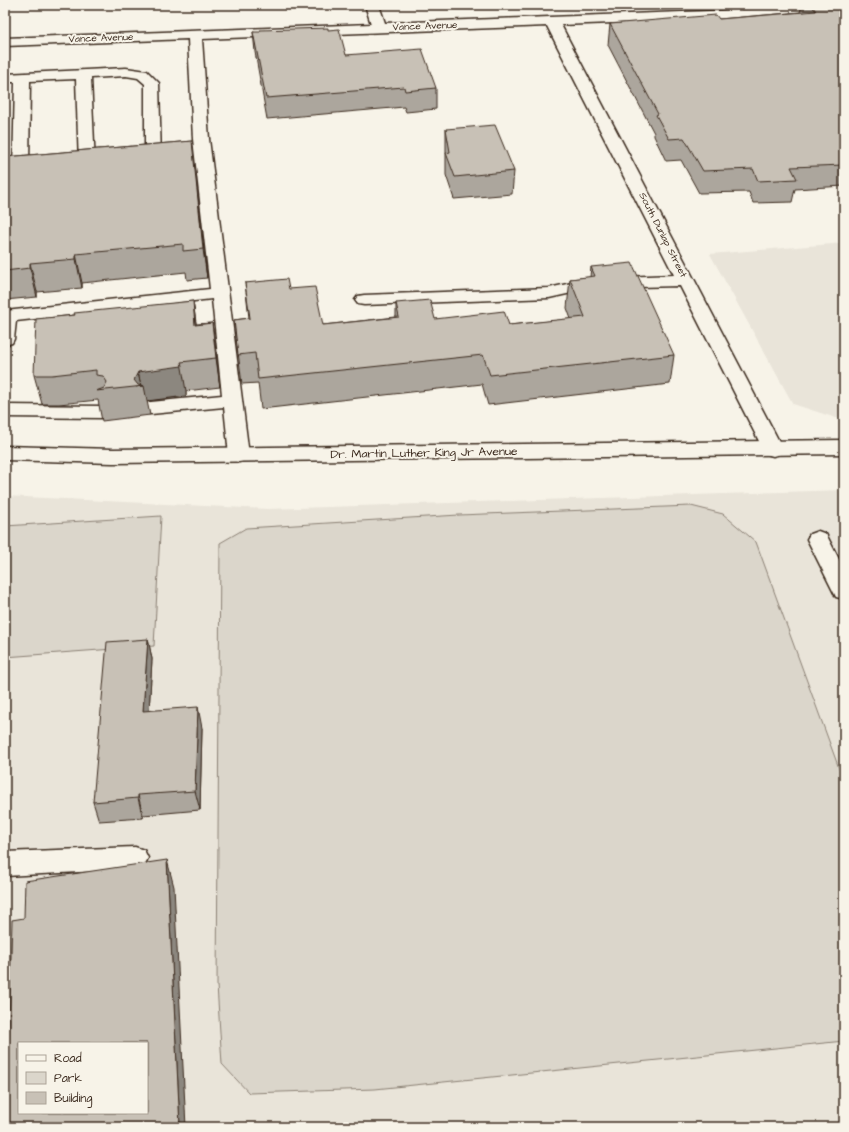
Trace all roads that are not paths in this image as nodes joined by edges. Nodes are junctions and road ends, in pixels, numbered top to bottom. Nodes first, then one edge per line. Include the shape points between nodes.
1 (372, 5) edge
2 (844, 10) edge
3 (552, 21) junction
4 (379, 28) junction
5 (195, 35) junction
6 (5, 42) edge
7 (82, 74) junction
8 (23, 77) junction
9 (5, 78) edge
10 (153, 159) edge
11 (87, 165) edge
12 (5, 172) edge
13 (686, 280) junction
14 (220, 293) junction
15 (364, 300) dead end
16 (6, 317) edge
17 (5, 339) edge
18 (233, 400) junction
19 (152, 408) dead end
20 (5, 411) edge
21 (102, 412) dead end
22 (844, 447) edge
23 (773, 449) junction
24 (5, 453) edge
25 (239, 455) junction
26 (818, 539) dead end
27 (844, 591) edge
28 (135, 858) dead end
29 (5, 864) edge

1 - 4 street
2 - 3 street, Vance Avenue
3 - 4 street, Vance Avenue
3 - 13 street, South Dunlap Street
4 - 5 street, Vance Avenue
5 - 6 street, Vance Avenue
5 - 14 street via 201,139 197,155
7 - 8 street
7 - 10 street via 142,74 152,83
7 - 11 street
8 - 9 street
8 - 12 street via 29,170
13 - 15 street via 594,283 549,293
13 - 23 street, South Dunlap Street
14 - 16 street
14 - 18 street
16 - 17 street
18 - 19 street
18 - 25 street
20 - 21 street
22 - 23 street, Dr. Martin Luther King Jr Avenue
23 - 25 street, Dr. Martin Luther King Jr Avenue
24 - 25 street, Dr. Martin Luther King Jr Avenue via 113,456
26 - 27 street
28 - 29 street

